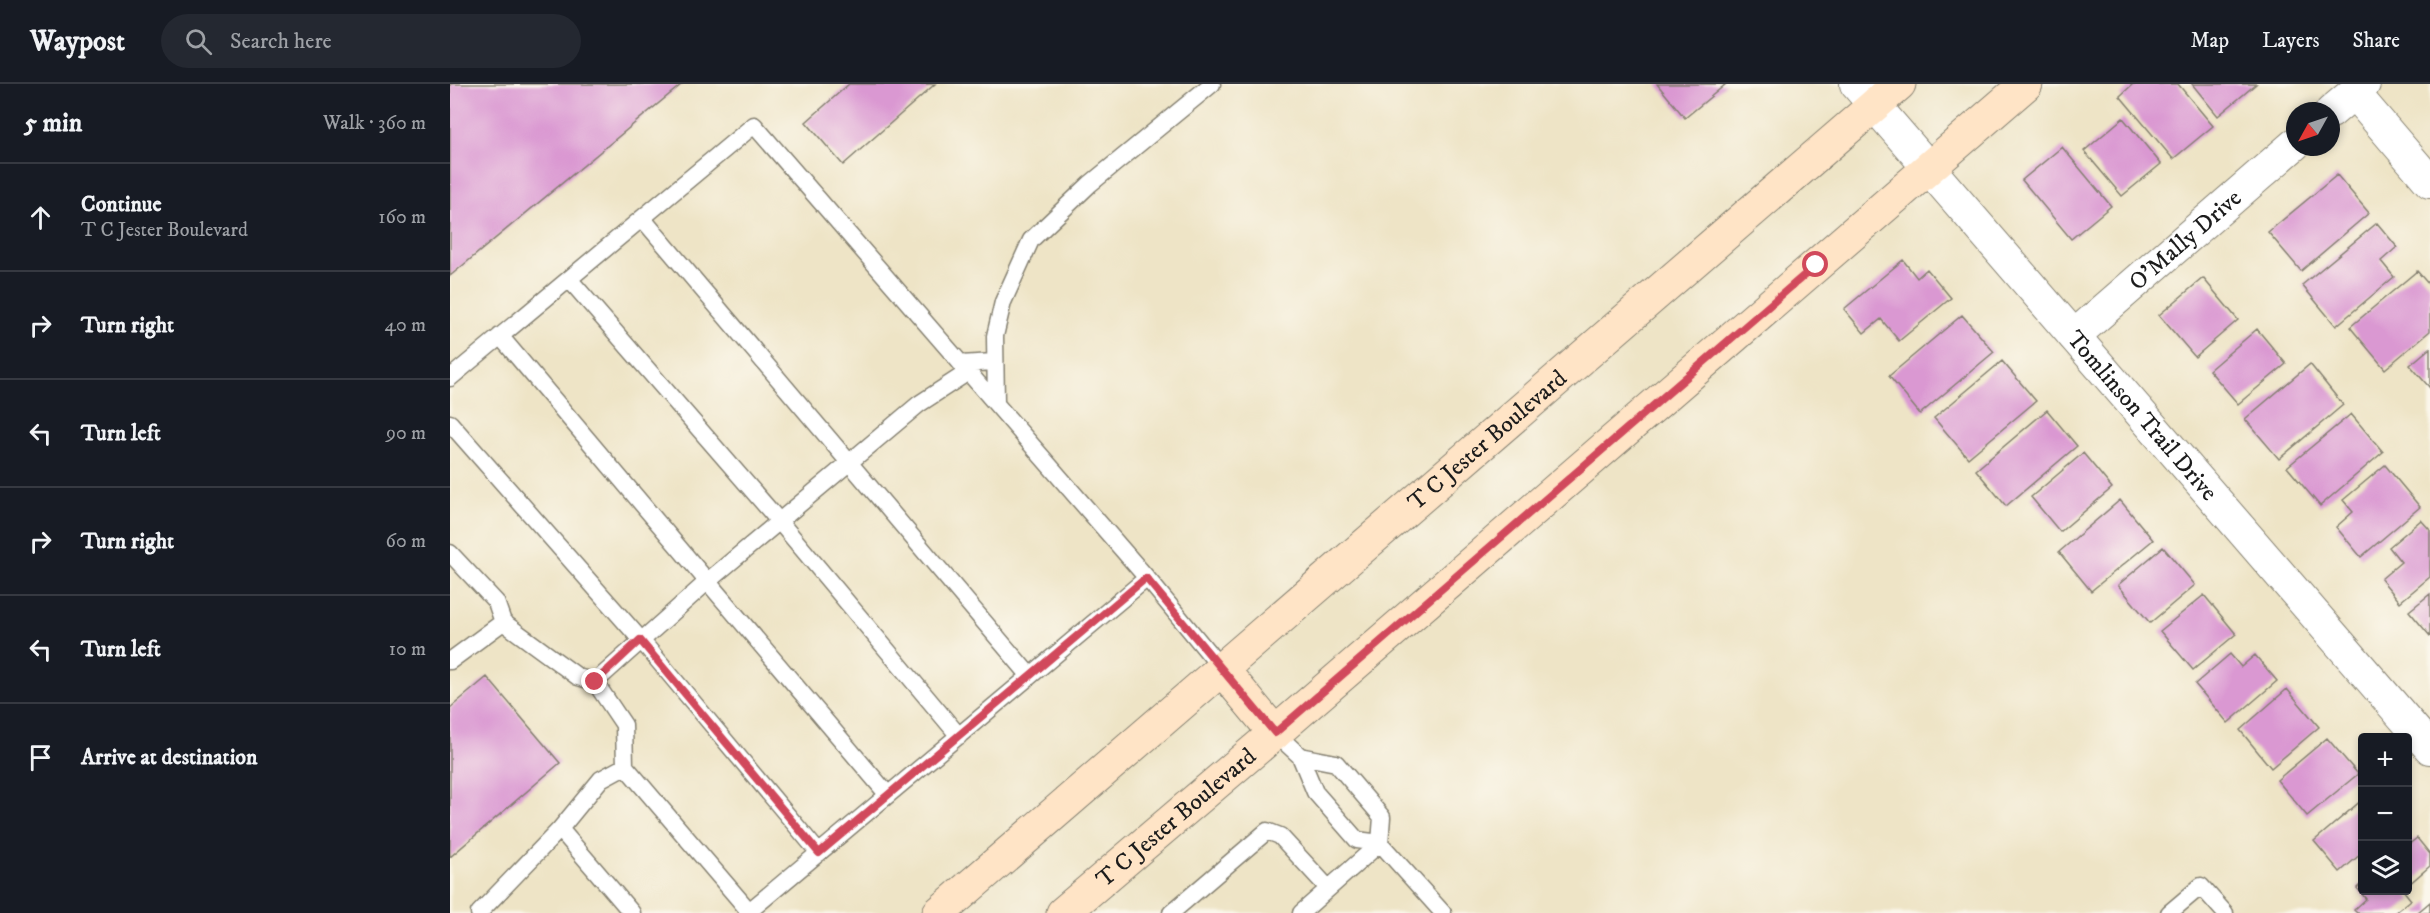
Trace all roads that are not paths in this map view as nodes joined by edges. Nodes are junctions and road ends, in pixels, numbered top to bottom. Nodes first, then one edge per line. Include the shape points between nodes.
1 (1212, 84) edge
2 (1899, 84) edge
3 (2026, 84) edge
4 (1865, 95) edge
5 (2349, 96) edge
6 (2286, 152) edge
7 (1930, 169) junction
8 (2430, 182) edge
9 (642, 218) junction
10 (569, 279) junction
11 (500, 336) junction
12 (2074, 336) junction
13 (994, 362) junction
14 (961, 364) junction
15 (450, 378) edge
16 (996, 404) junction
17 (450, 423) edge
18 (850, 461) junction
19 (779, 521) junction
20 (450, 553) edge
21 (1146, 578) junction
22 (708, 581) junction
23 (503, 621) junction
24 (640, 640) junction
25 (450, 661) edge
26 (1221, 668) junction
27 (1030, 676) junction
28 (595, 682) junction
29 (1275, 733) junction
30 (958, 736) junction
31 (2430, 748) edge
32 (1300, 756) junction
33 (624, 766) junction
34 (888, 795) junction
35 (560, 829) junction
36 (1380, 843) junction
37 (819, 853) junction
38 (1328, 888) junction
39 (748, 912) edge
40 (479, 913) edge
41 (632, 913) edge
42 (939, 913) edge
43 (1063, 913) edge
44 (1171, 913) edge
45 (1300, 913) edge
46 (1443, 913) edge
47 (2169, 913) edge
48 (2224, 913) edge

1 - 13 lane via 1090,184 1031,240 1003,302
2 - 4 main road, T C Jester Boulevard
3 - 7 main road, T C Jester Boulevard
4 - 7 street, Tomlinson Trail Drive
4 - 26 main road, T C Jester Boulevard
5 - 8 street
6 - 12 street, O'Mally Drive
7 - 12 street, Tomlinson Trail Drive
7 - 29 main road, T C Jester Boulevard via 1721,345
9 - 10 lane
9 - 14 lane via 754,125
9 - 18 lane
10 - 11 lane
10 - 19 lane
11 - 15 lane
11 - 22 lane
12 - 31 street, Tomlinson Trail Drive
13 - 14 lane
13 - 16 lane
14 - 16 lane
14 - 18 lane via 965,374 919,404
16 - 21 lane
17 - 24 lane
18 - 19 lane
18 - 27 lane
19 - 22 lane
19 - 30 lane
20 - 23 lane via 496,602
21 - 26 lane
21 - 27 lane
22 - 24 lane
22 - 34 lane
23 - 25 lane
23 - 28 lane via 578,677
24 - 28 lane
24 - 37 lane
26 - 29 main road
26 - 42 main road, T C Jester Boulevard
27 - 30 lane
28 - 33 lane via 624,725
29 - 32 lane
29 - 43 main road, T C Jester Boulevard
30 - 34 lane
32 - 36 lane via 1315,792 1357,840
32 - 36 lane via 1336,763 1382,817
33 - 35 lane via 601,779
33 - 39 lane
34 - 37 lane
35 - 40 lane
35 - 41 lane
36 - 38 lane
36 - 46 lane
37 - 39 lane
38 - 44 lane via 1280,836 1267,831
38 - 45 lane
47 - 48 lane via 2201,886

